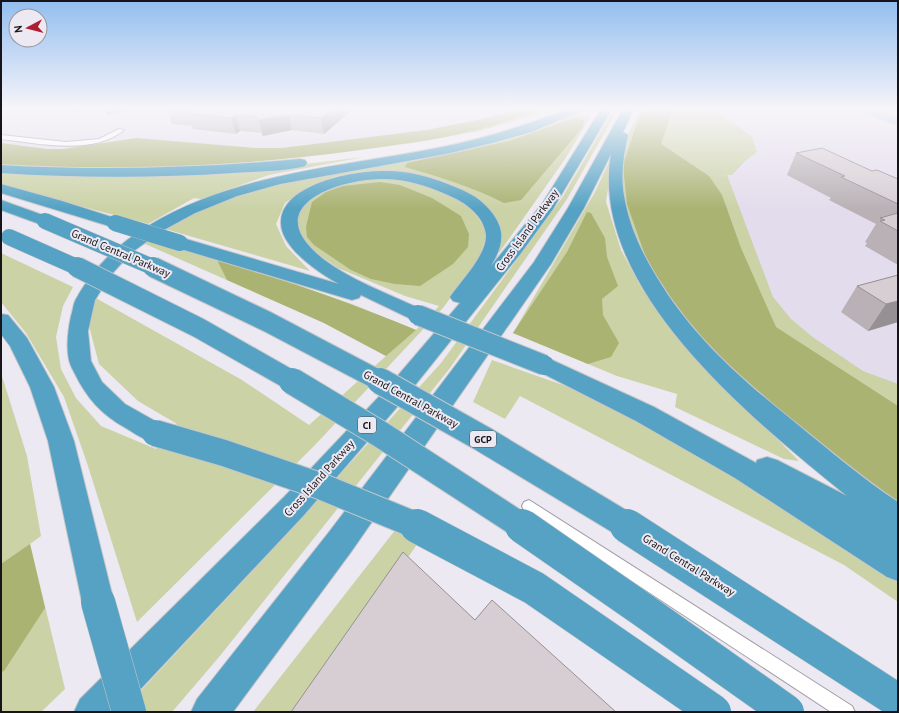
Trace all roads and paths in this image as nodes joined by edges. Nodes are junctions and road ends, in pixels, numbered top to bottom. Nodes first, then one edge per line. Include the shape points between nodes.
1 (50, 142) edge
2 (86, 142) edge
3 (442, 142) edge
4 (478, 142) edge
5 (586, 142) edge
6 (612, 142) edge
7 (620, 142) edge
8 (1, 169) edge
9 (1, 188) edge
10 (1, 206) edge
11 (5, 235) edge
12 (330, 280) junction
13 (1, 320) edge
14 (396, 393) junction
15 (529, 506) dead end
16 (886, 528) edge
17 (898, 566) edge
18 (898, 701) edge
19 (93, 712) edge
20 (129, 712) edge
21 (210, 712) edge
22 (714, 712) edge
23 (787, 712) edge
24 (846, 712) edge

1 - 2 lane
3 - 8 highway via 325,160 203,171 86,172
4 - 22 highway, bridge via 278,180 232,193 190,210 154,229 125,249 103,272 85,300 78,331 80,361 93,387 116,411 155,433 224,453 320,486 426,530 534,588
5 - 14 highway, Cross Island Parkway / CI via 538,218 468,308
6 - 21 highway via 542,264 349,529
7 - 16 highway via 617,160 617,202 625,230 637,259 678,324 712,363 823,461
9 - 12 highway, bridge via 180,243
10 - 18 highway, Grand Central Parkway / GCP, bridge via 45,221 160,269 229,302 493,444 740,597
11 - 23 highway, bridge via 66,261 192,324 361,421 562,553
12 - 14 highway via 293,239 288,221 294,206 307,194 328,184 373,175 396,175 421,180 462,195 479,206 490,221 494,236 491,250
12 - 16 highway, bridge via 544,366 645,414 745,470
13 - 20 highway, bridge via 19,343 42,387 60,441 98,602
14 - 19 highway, Cross Island Parkway / CI via 294,506
15 - 24 lane
16 - 17 highway

